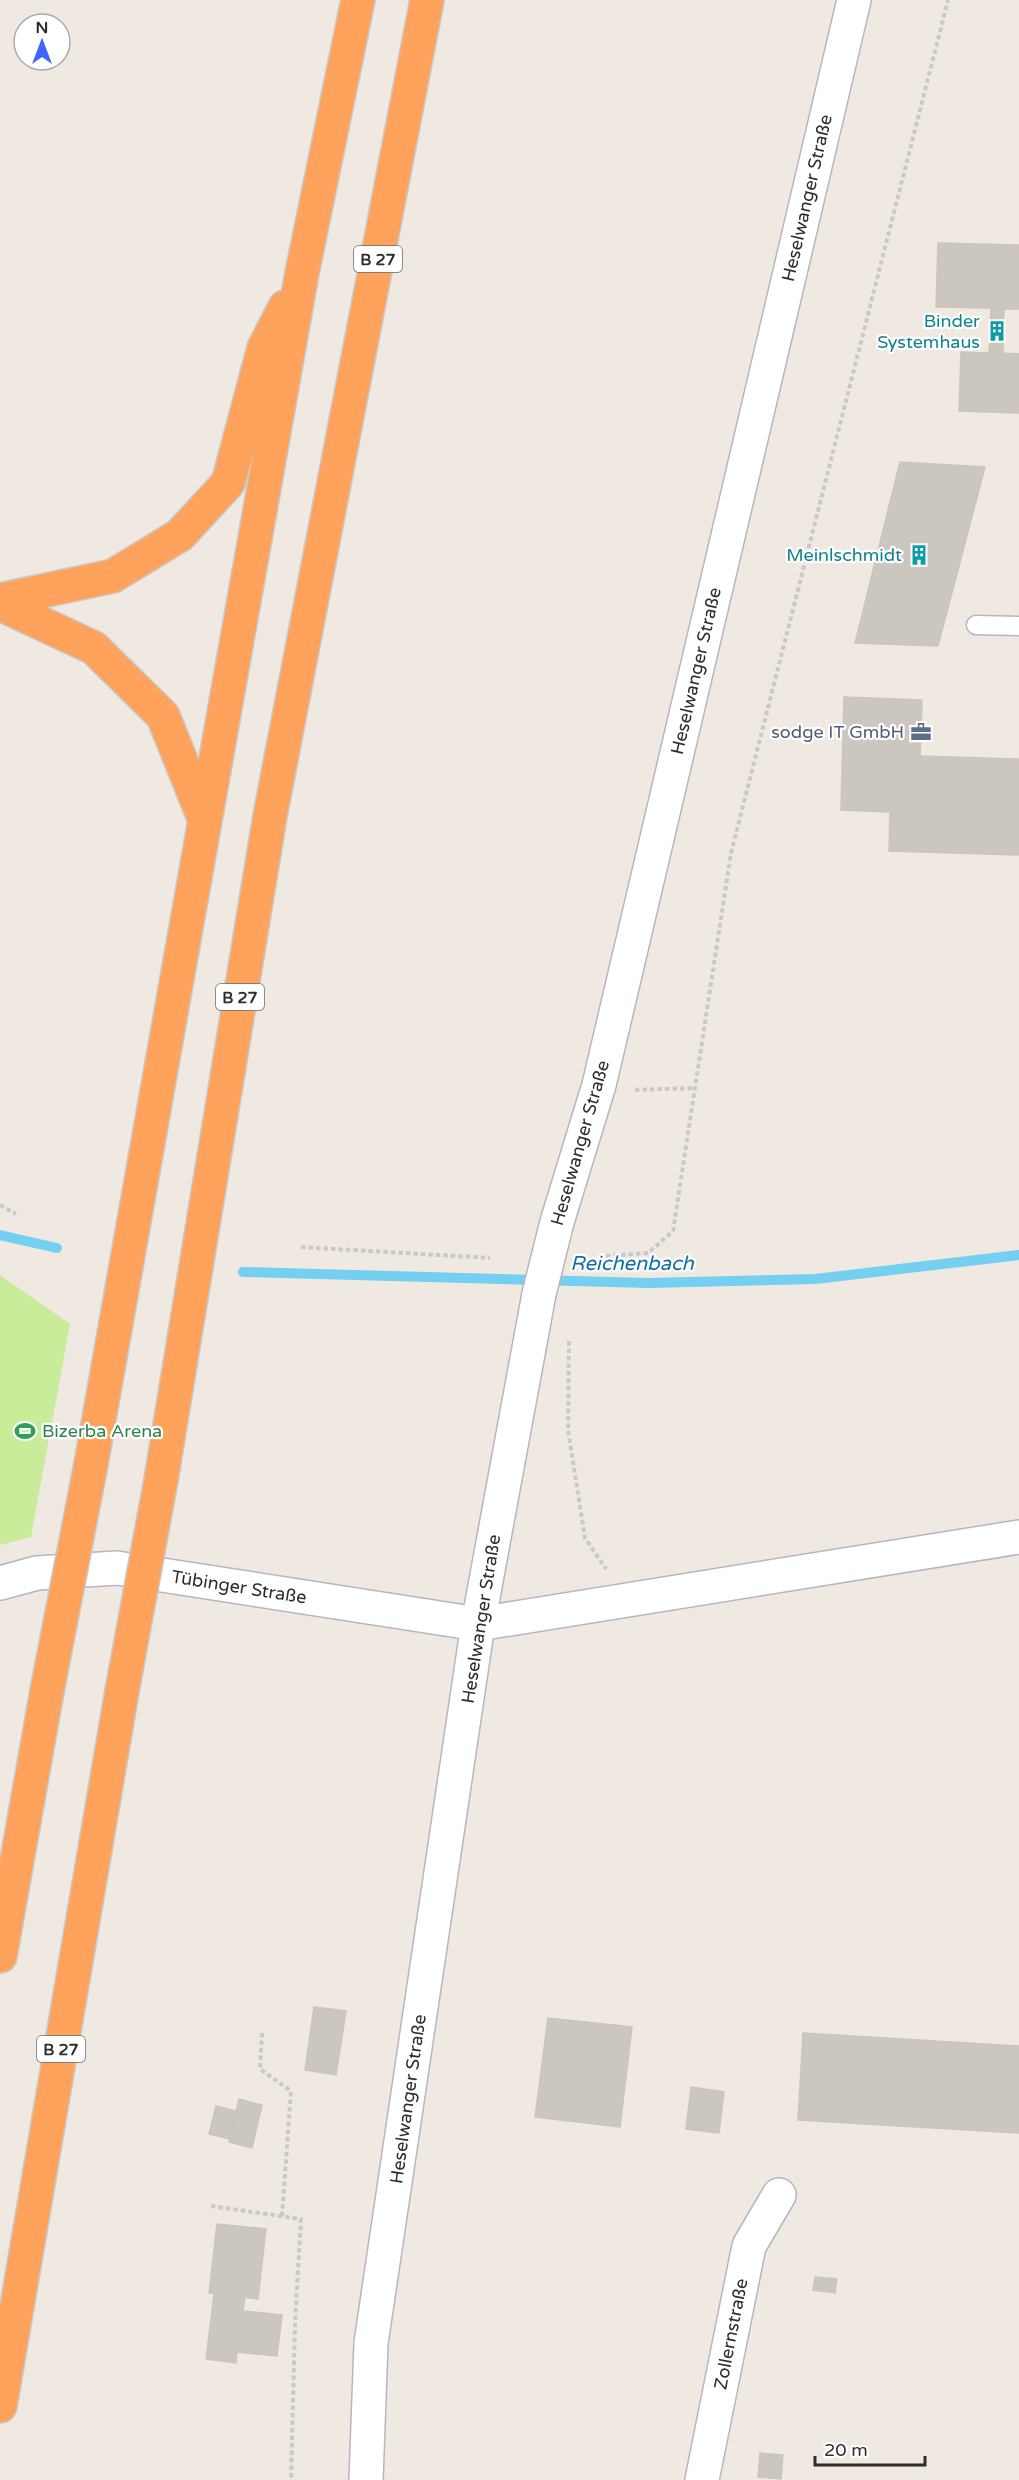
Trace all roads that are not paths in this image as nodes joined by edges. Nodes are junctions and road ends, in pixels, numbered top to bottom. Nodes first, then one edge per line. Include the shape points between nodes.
1 (358, 0) edge
2 (427, 0) edge
3 (854, 0) edge
4 (302, 273) junction
5 (0, 602) edge
6 (976, 625) dead end
7 (1019, 626) edge
8 (204, 818) junction
9 (1019, 1537) edge
10 (0, 1583) edge
11 (478, 1624) junction
12 (0, 1956) edge
13 (779, 2194) dead end
14 (0, 2406) edge
15 (366, 2480) edge
16 (702, 2480) edge

1 - 4 highway
2 - 14 highway, B 27, bridge via 270,816 161,1480
3 - 11 street, Heselwanger Straße, bridge via 599,1085 539,1294
4 - 5 highway via 264,348 228,483 220,492 180,535 113,576
4 - 8 highway
5 - 8 highway via 94,648 163,716
6 - 7 lane
8 - 12 highway, bridge
9 - 11 street, Tübinger Straße
10 - 11 street, Tübinger Straße via 37,1573 117,1569
11 - 15 street, Heselwanger Straße via 371,2343
13 - 16 street, Zollernstraße via 748,2246

